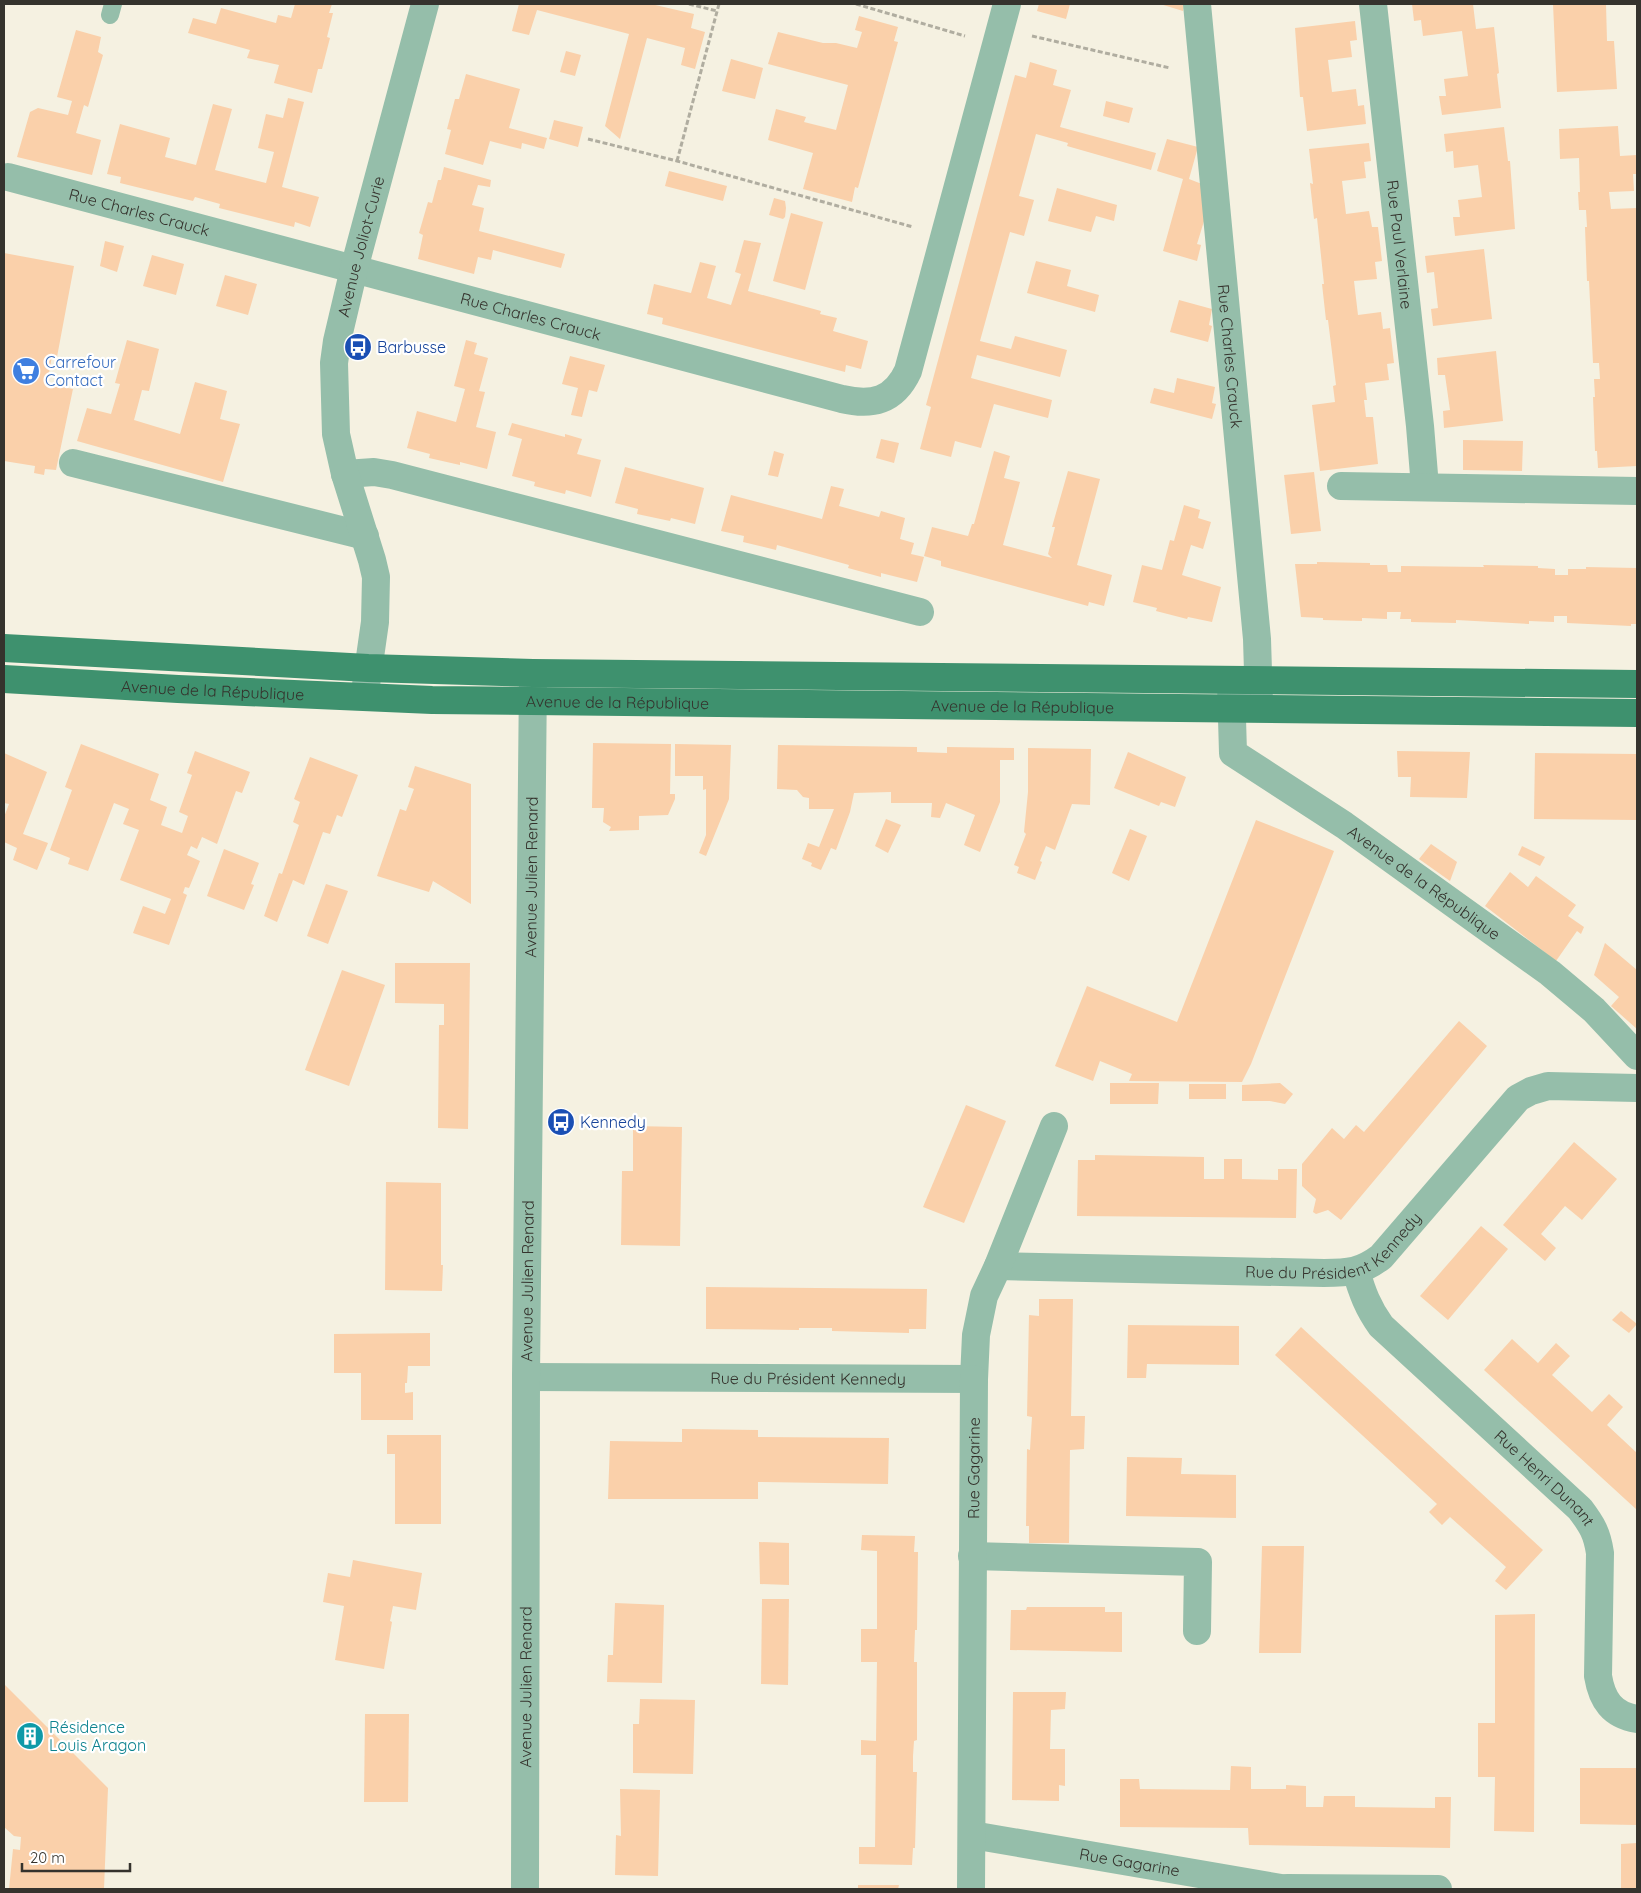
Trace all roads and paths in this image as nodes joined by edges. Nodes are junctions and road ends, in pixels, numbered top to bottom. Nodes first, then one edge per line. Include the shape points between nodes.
1 (425, 4) edge
2 (689, 4) edge
3 (719, 4) edge
4 (856, 4) edge
5 (1197, 4) edge
6 (1373, 4) edge
7 (717, 11) junction
8 (1001, 26) edge
9 (1203, 76) junction
10 (588, 139) dead end
11 (677, 162) junction
12 (8, 177) dead end
13 (944, 236) junction
14 (354, 269) junction
15 (73, 463) dead end
16 (345, 474) junction
17 (1341, 486) dead end
18 (1425, 487) junction
19 (1637, 491) edge
20 (365, 536) junction
21 (920, 612) dead end
22 (4, 648) edge
23 (368, 668) junction
24 (533, 673) junction
25 (4, 679) edge
26 (1231, 680) junction
27 (1260, 681) junction
28 (1637, 684) edge
29 (364, 698) junction
30 (533, 701) junction
31 (1232, 709) junction
32 (1259, 709) junction
33 (1637, 713) edge
34 (1637, 1056) edge
35 (1637, 1088) edge
36 (1054, 1126) dead end
37 (998, 1266) junction
38 (1356, 1271) junction
39 (526, 1377) junction
40 (974, 1379) junction
41 (972, 1556) junction
42 (1197, 1631) dead end
43 (1637, 1719) edge
44 (972, 1835) junction
45 (525, 1889) edge
46 (971, 1889) edge
47 (1287, 1889) edge
48 (1438, 1889) edge

1 - 14 street, Avenue Joliot-Curie
2 - 7 path
3 - 7 path
4 - 8 path
5 - 9 street, Rue Charles Crauck
6 - 18 street, Rue Paul Verlaine
7 - 11 path
8 - 9 path
8 - 13 street, Rue Charles Crauck
9 - 27 street, Rue Charles Crauck
10 - 11 path
11 - 13 path
12 - 14 street, Rue Charles Crauck
13 - 14 street, Rue Charles Crauck via 903,382 880,400 858,402
14 - 16 street, Avenue Joliot-Curie via 334,363 336,434
15 - 20 street
16 - 20 street, Avenue Joliot-Curie
16 - 21 street via 374,472 392,475
17 - 18 street
18 - 19 street
20 - 23 street, Avenue Joliot-Curie via 376,577
22 - 23 main road, Avenue de la République
23 - 24 main road, Avenue de la République
23 - 29 street, Avenue Joliot-Curie
24 - 26 main road, Avenue de la République
24 - 30 street, Avenue Julien Renard
25 - 29 main road, Avenue de la République
26 - 27 main road, Avenue de la République
26 - 31 street, Avenue de la République
27 - 28 main road, Avenue de la République
27 - 32 street, Rue Charles Crauck
29 - 30 main road, Avenue de la République
30 - 31 main road, Avenue de la République
30 - 39 street, Avenue Julien Renard
31 - 32 main road, Avenue de la République
31 - 34 street, Avenue de la République via 1233,754 1344,825 1550,973 1594,1010
32 - 33 main road, Avenue de la République
35 - 38 street, Rue du Président Kennedy via 1548,1086 1518,1098 1381,1257
36 - 37 street
37 - 38 street, Rue du Président Kennedy
37 - 40 street via 984,1296 976,1335
38 - 43 street, Rue Henri Dunant via 1363,1296 1381,1326 1580,1509 1591,1523 1600,1553 1600,1691 1616,1712
39 - 40 street, Rue du Président Kennedy
39 - 45 street, Avenue Julien Renard
40 - 41 street, Rue Gagarine
41 - 42 street via 1198,1562
41 - 44 street, Rue Gagarine
44 - 46 street, Rue Gagarine
44 - 47 street, Rue Gagarine
47 - 48 street, Rue Gagarine

